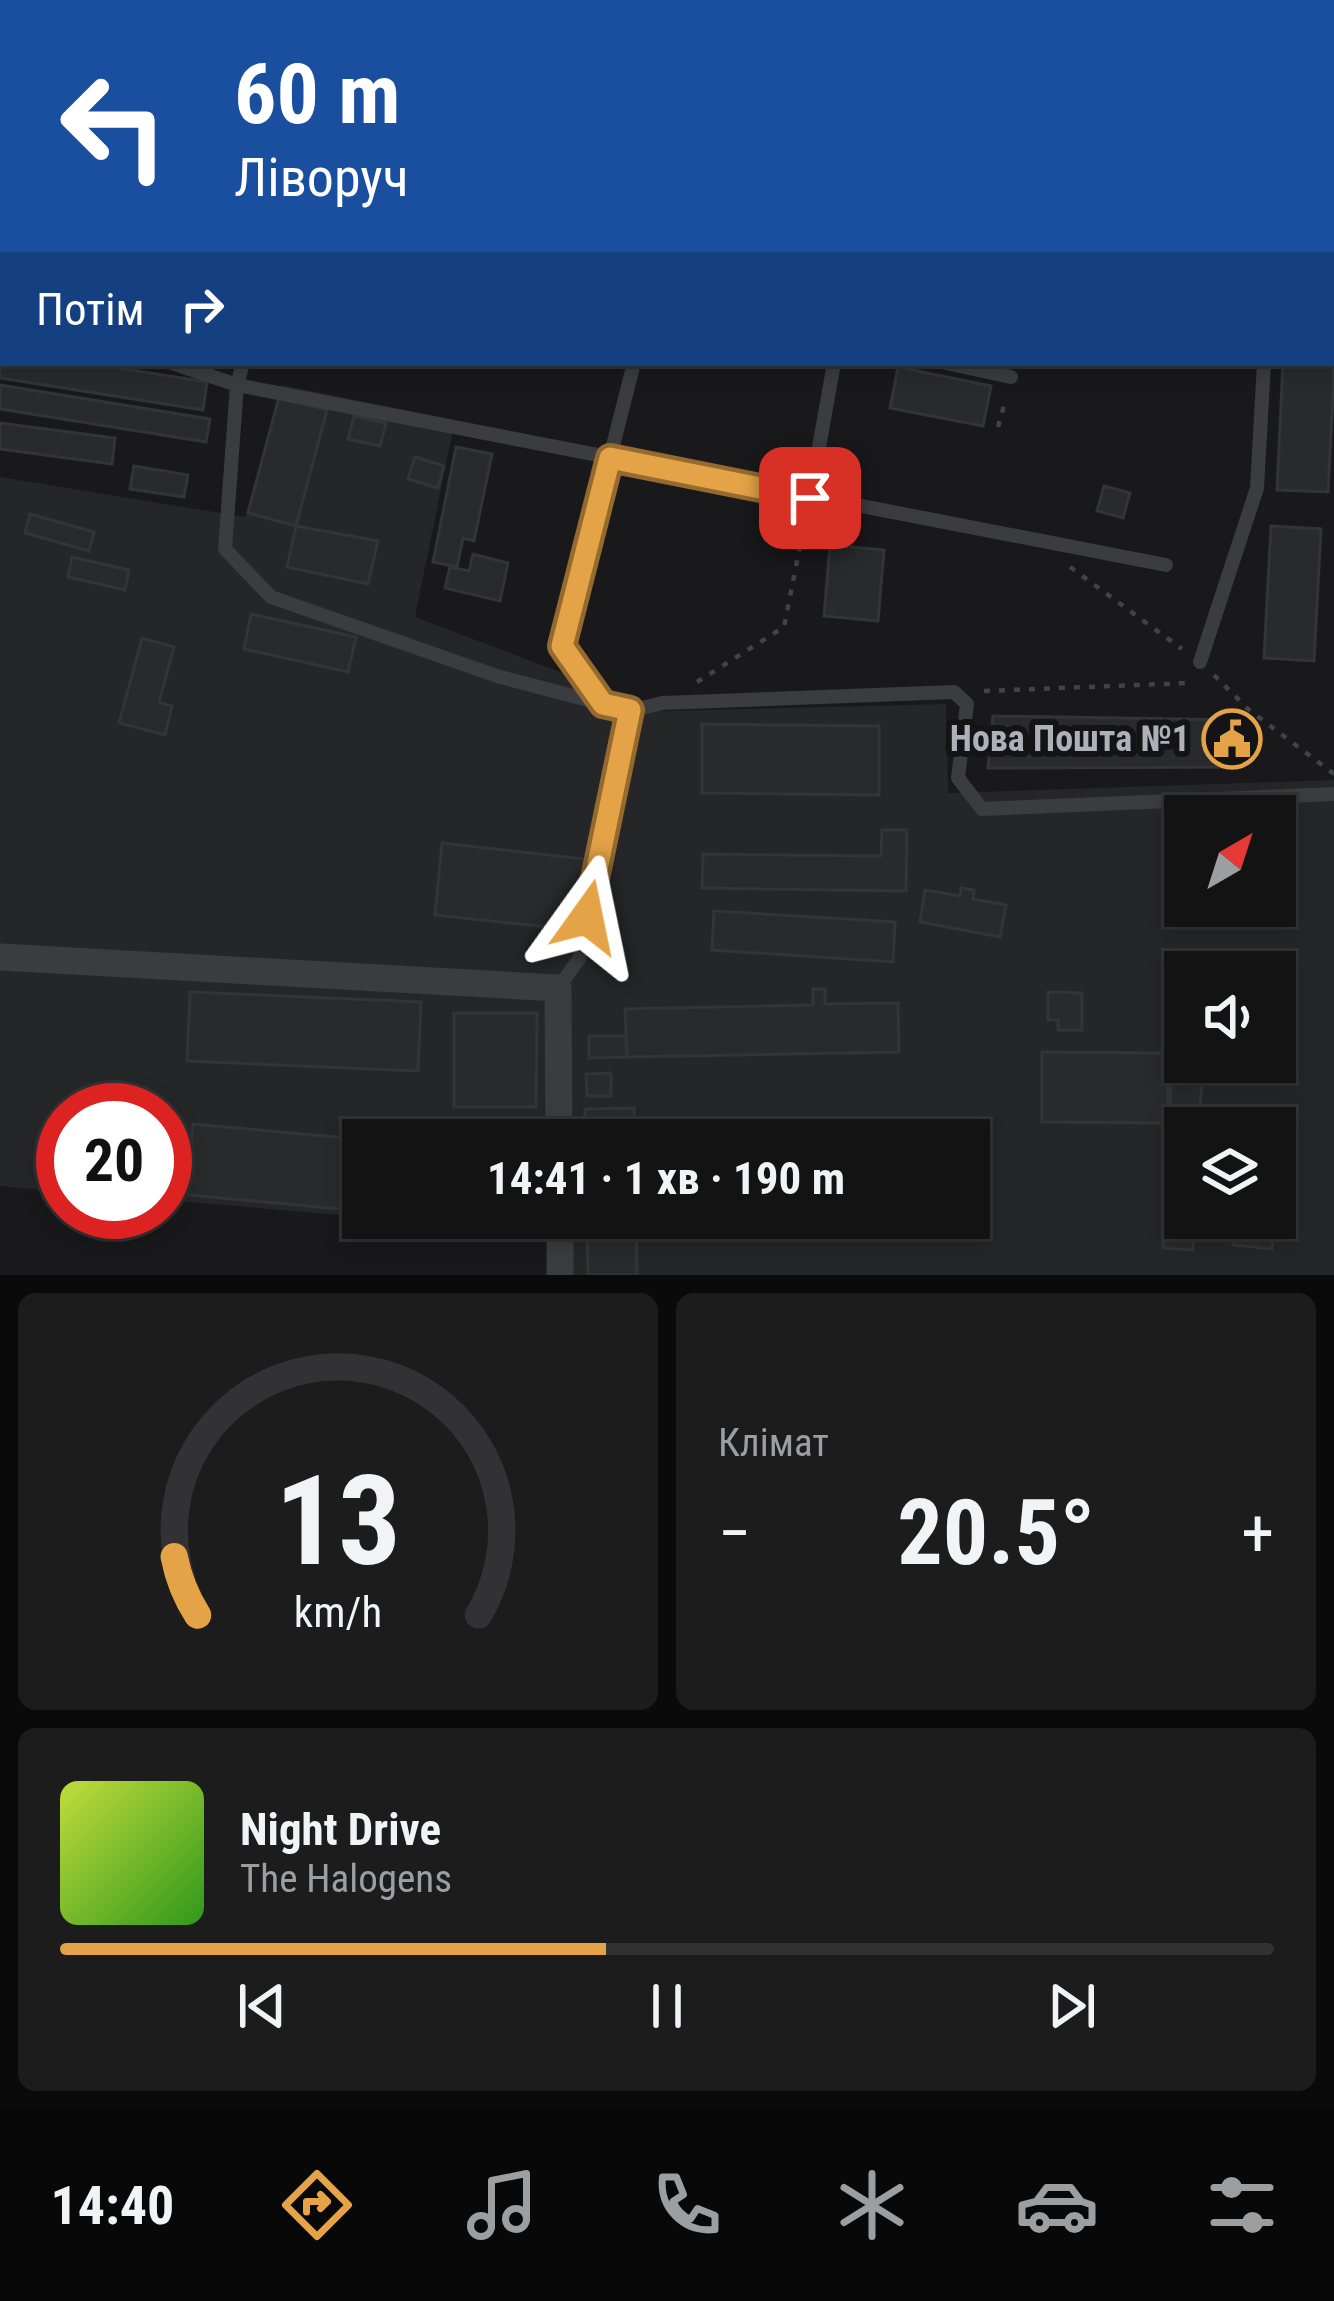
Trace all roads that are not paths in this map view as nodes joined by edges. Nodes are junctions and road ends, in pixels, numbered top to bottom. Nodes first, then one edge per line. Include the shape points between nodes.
1 (181, 366) edge
2 (242, 366) edge
3 (633, 366) edge
4 (833, 366) edge
5 (960, 366) edge
6 (1264, 366) edge
7 (1012, 377) dead end
8 (237, 385) junction
9 (610, 458) junction
10 (810, 498) junction
11 (1166, 565) dead end
12 (1200, 662) road end
13 (603, 704) junction
14 (630, 710) junction
15 (1334, 794) edge
16 (0, 957) edge
17 (558, 988) junction
18 (559, 1119) edge
19 (560, 1239) edge
20 (560, 1275) edge

1 - 8 lane
2 - 8 lane
3 - 9 lane
4 - 10 lane
5 - 7 lane
6 - 12 lane via 1257,488
8 - 9 lane
8 - 13 lane via 224,549 272,597
9 - 10 lane
9 - 13 lane via 562,646
10 - 11 lane
13 - 14 lane
14 - 15 lane via 954,692 967,704 958,778 982,809
14 - 17 lane via 579,958
16 - 17 street
17 - 18 street
19 - 20 street

